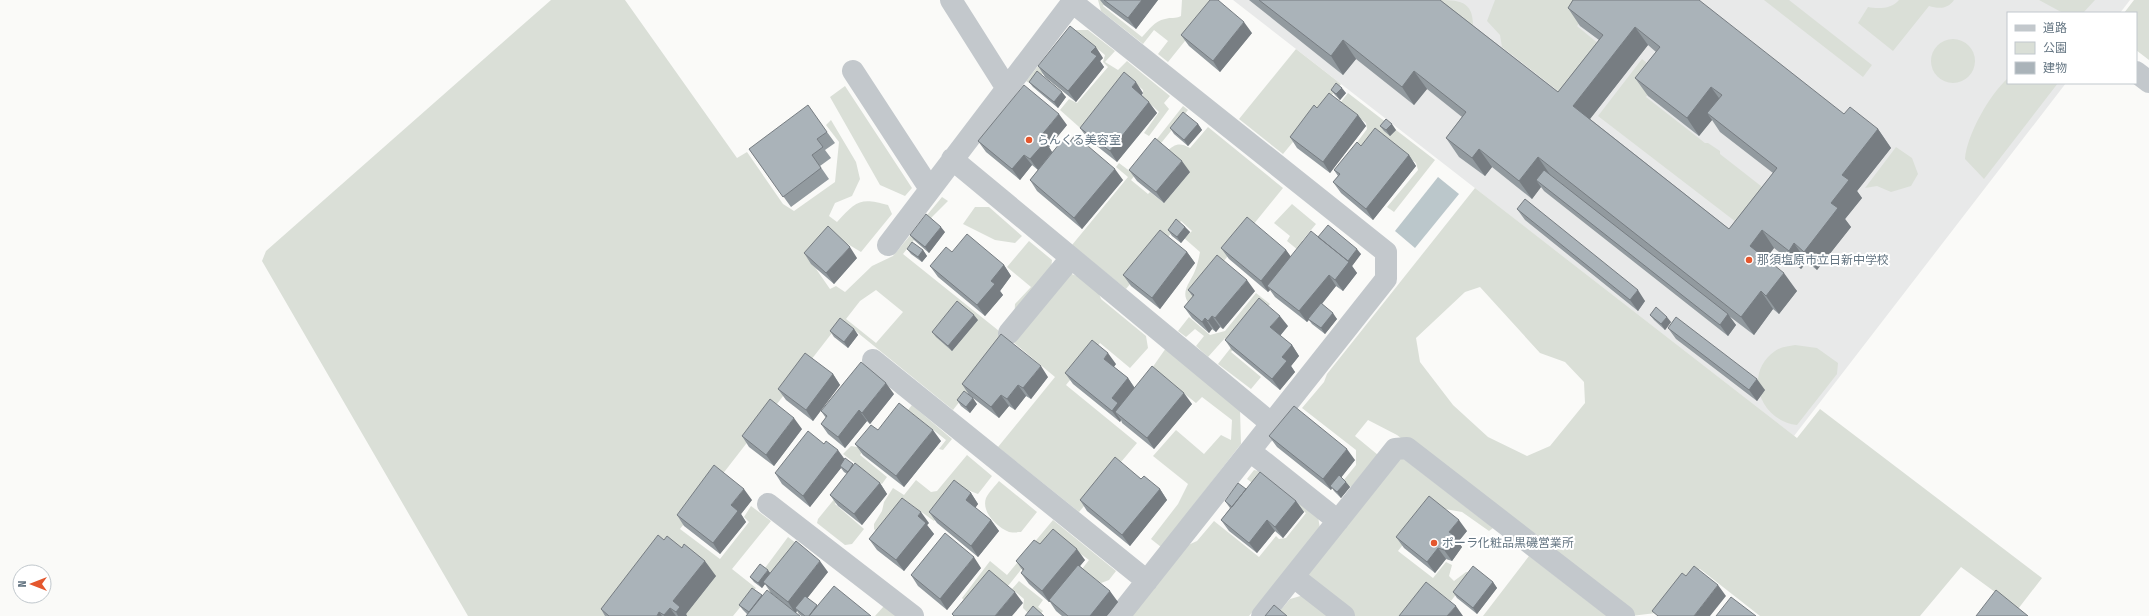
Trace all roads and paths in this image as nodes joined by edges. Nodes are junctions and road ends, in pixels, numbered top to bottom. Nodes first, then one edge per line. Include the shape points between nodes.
1 (951, 0) edge
2 (1073, 1) edge
3 (853, 70) dead end
4 (2137, 73) edge
5 (2149, 82) edge
6 (1006, 87) junction
7 (952, 159) junction
8 (930, 189) junction
9 (888, 245) dead end
10 (1071, 258) junction
11 (1009, 333) dead end
12 (873, 360) dead end
13 (1272, 424) junction
14 (1250, 451) junction
15 (768, 504) dead end
16 (1338, 521) junction
17 (1294, 577) junction
18 (1147, 581) junction
19 (913, 616) edge
20 (1119, 616) edge
21 (1262, 616) edge
22 (1344, 616) edge
23 (1624, 616) edge

1 - 6 street
2 - 6 street
2 - 13 street via 1386,252 1386,279
3 - 8 street
4 - 5 street
6 - 7 street
7 - 8 street
7 - 10 street
8 - 9 street
10 - 11 street
10 - 13 street
12 - 18 street
13 - 14 street
14 - 16 street
14 - 18 street
15 - 19 street
16 - 17 street
16 - 23 street via 1395,449 1407,448
17 - 21 street
17 - 22 street
18 - 20 street

